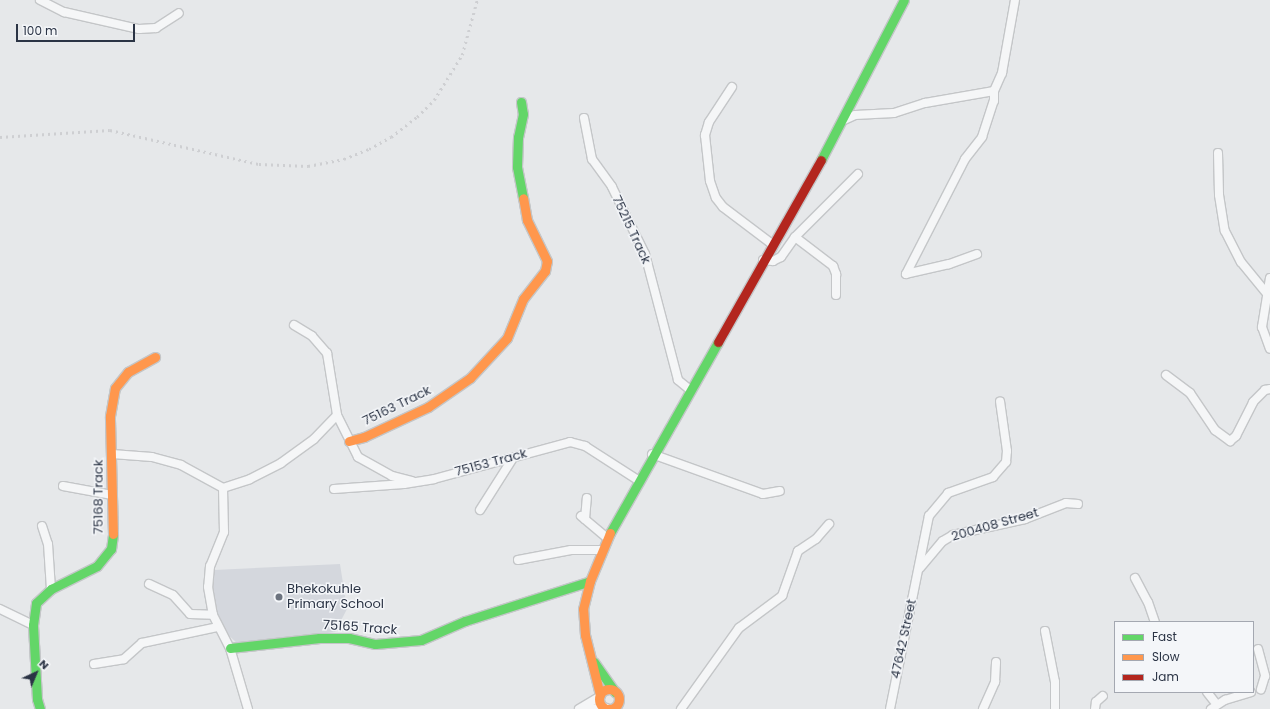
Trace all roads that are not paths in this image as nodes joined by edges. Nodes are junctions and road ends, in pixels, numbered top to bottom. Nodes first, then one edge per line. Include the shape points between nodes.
1 (40, 0) edge
2 (904, 0) edge
3 (1015, 0) edge
4 (179, 13) dead end
5 (732, 87) dead end
6 (994, 92) junction
7 (521, 102) dead end
8 (584, 118) dead end
9 (844, 120) junction
10 (1218, 153) dead end
11 (858, 174) dead end
12 (795, 237) junction
13 (772, 244) junction
14 (977, 254) dead end
15 (763, 260) junction
16 (1270, 278) edge
17 (836, 295) dead end
18 (1268, 295) junction
19 (294, 325) dead end
20 (1270, 349) edge
21 (155, 357) dead end
22 (1166, 375) dead end
23 (689, 389) junction
24 (1270, 389) edge
25 (1000, 401) dead end
26 (337, 415) junction
27 (349, 441) junction
28 (112, 454) junction
29 (652, 454) junction
30 (513, 458) junction
31 (638, 480) junction
32 (417, 482) junction
33 (63, 486) dead end
34 (223, 488) junction
35 (334, 489) dead end
36 (780, 491) dead end
37 (112, 495) junction
38 (587, 498) dead end
39 (1078, 504) dead end
40 (480, 510) dead end
41 (829, 524) dead end
42 (42, 526) dead end
43 (607, 538) junction
44 (602, 550) junction
45 (518, 560) dead end
46 (919, 568) junction
47 (1135, 578) dead end
48 (590, 581) junction
49 (149, 584) dead end
50 (51, 588) junction
51 (0, 610) edge
52 (213, 615) junction
53 (1154, 621) edge
54 (33, 625) junction
55 (218, 627) junction
56 (1045, 631) dead end
57 (230, 648) junction
58 (1258, 649) dead end
59 (592, 658) junction
60 (996, 662) dead end
61 (94, 664) dead end
62 (1266, 689) edge
63 (1254, 692) edge
64 (1207, 693) edge
65 (1248, 693) edge
66 (617, 695) junction
67 (600, 696) junction
68 (1103, 696) dead end
69 (1214, 707) edge
70 (40, 709) edge
71 (248, 709) edge
72 (578, 709) edge
73 (584, 709) edge
74 (607, 709) edge
75 (622, 709) edge
76 (681, 709) edge
77 (890, 709) edge
78 (983, 709) edge
79 (1055, 709) edge
80 (1095, 709) edge

1 - 4 street via 64,12 139,29 156,28
2 - 9 street
3 - 6 street via 1002,73
5 - 13 street via 709,122 705,135 710,181 716,198 723,207
6 - 9 street via 932,102 894,113 867,114
6 - 14 street via 994,101 982,137 965,159 906,274 950,264
7 - 27 street, 75163 Track via 523,114 516,167 527,220 547,261 544,271 523,300 511,331 470,378 412,415
8 - 23 street, 75215 Track via 592,159 612,187 645,254 678,380
9 - 13 street
10 - 18 street via 1219,195 1225,231 1241,262
11 - 12 street
12 - 15 street via 781,258 773,261
12 - 17 street via 833,266 836,274
13 - 15 street
15 - 23 street
16 - 18 street
18 - 20 street via 1262,327
19 - 26 street via 322,344 331,366
21 - 28 street, 75168 Track via 128,372 115,388 110,416
22 - 24 street via 1190,393 1215,430 1230,441 1236,436 1254,402 1265,390
23 - 29 street
25 - 46 street via 1007,451 1006,462 993,476 948,493 933,509 929,516
26 - 27 street
26 - 34 street via 314,440 281,463 250,479
27 - 32 street via 358,457 370,465 392,476
28 - 34 street via 152,457 181,466
28 - 37 street, 75168 Track
29 - 31 street
29 - 36 street via 763,494
30 - 31 street, 75153 Track via 570,442 577,443
30 - 32 street, 75153 Track
30 - 40 street
31 - 43 street
32 - 35 street, 75153 Track
33 - 37 street
34 - 52 street via 225,526 209,572 208,587
37 - 50 street, 75168 Track via 111,549 97,566
38 - 43 street via 583,517
39 - 46 street, 200408 Street via 1066,503 1025,519 953,535 943,541
41 - 76 street via 816,539 798,551 782,596 739,628
42 - 50 street via 48,544
43 - 44 street
44 - 45 street via 571,550
44 - 48 street
46 - 77 street, 47642 Street
47 - 53 street via 1148,602
48 - 57 street, 75165 Track via 464,621 421,640 375,644 354,638 319,638
48 - 59 street via 583,608 585,635
49 - 52 street via 173,594 190,614
50 - 54 street, 75168 Track via 36,603
51 - 54 street
52 - 55 street
54 - 70 street, 75168 Track via 37,699
55 - 57 street
55 - 61 street via 142,643 124,659
56 - 79 street via 1055,682
57 - 71 street
58 - 62 street
59 - 66 street
59 - 67 street
60 - 78 street via 995,682
62 - 63 street
64 - 69 street
65 - 69 street via 1230,698
66 - 67 street via 608,689
66 - 74 street via 617,705
66 - 75 street
67 - 72 street
67 - 74 street via 600,703
68 - 80 street via 1096,702
73 - 74 street

